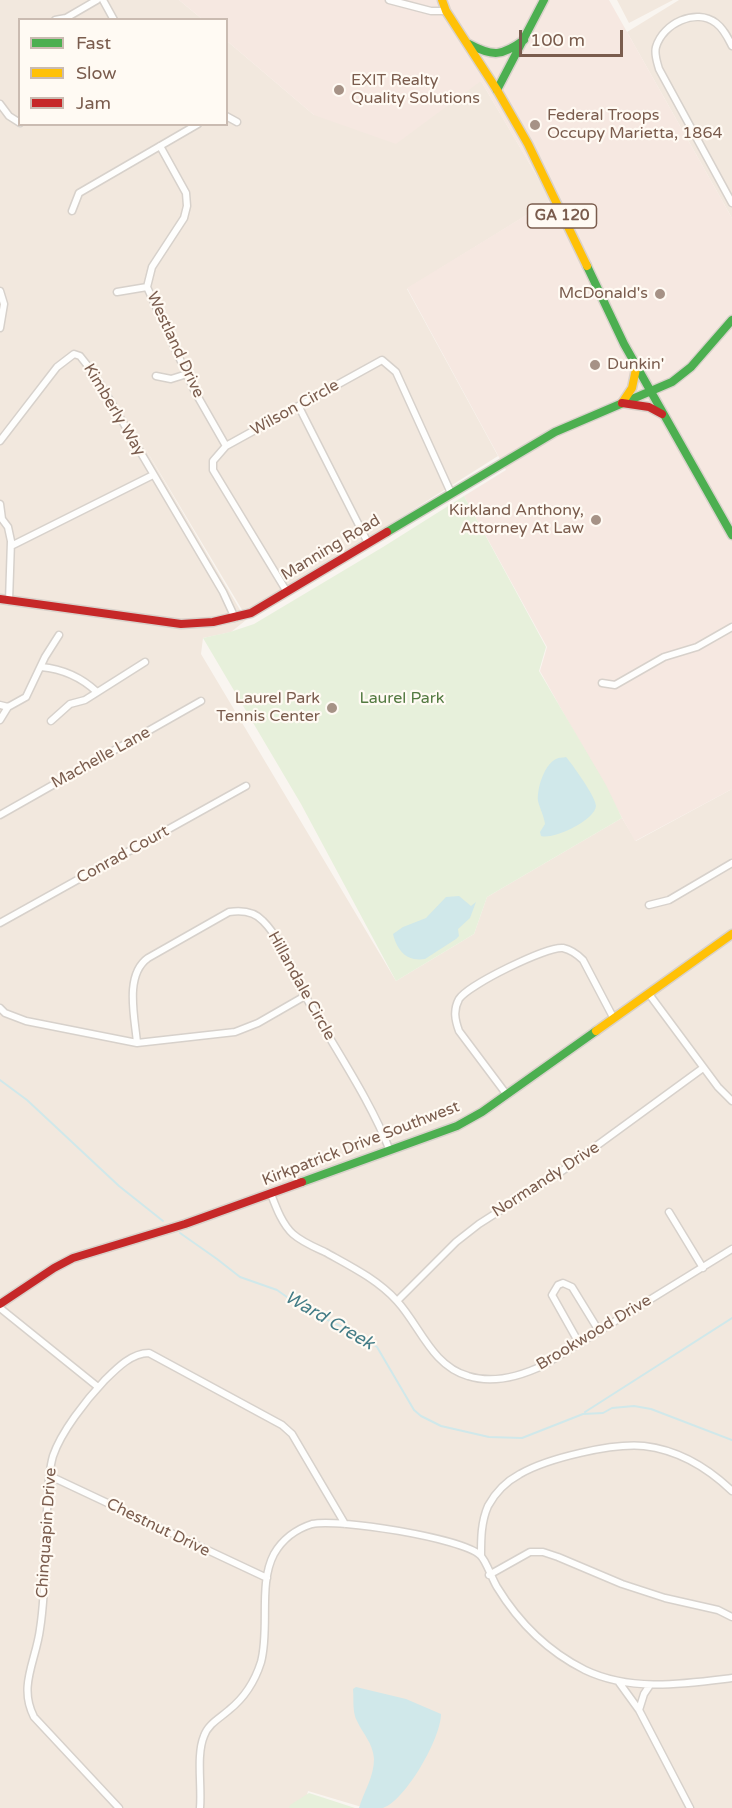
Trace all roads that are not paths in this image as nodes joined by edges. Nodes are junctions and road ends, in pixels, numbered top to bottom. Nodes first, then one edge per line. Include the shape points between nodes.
1 (98, 0) edge
2 (103, 0) edge
3 (389, 0) edge
4 (433, 0) edge
5 (442, 0) edge
6 (544, 0) edge
7 (446, 10) junction
8 (66, 18) edge
9 (113, 18) edge
10 (524, 40) junction
11 (466, 42) junction
12 (732, 46) edge
13 (497, 90) junction
14 (0, 104) edge
15 (228, 118) edge
16 (18, 122) edge
17 (237, 122) dead end
18 (195, 126) edge
19 (160, 146) junction
20 (732, 204) edge
21 (72, 211) dead end
22 (147, 287) junction
23 (0, 291) edge
24 (117, 292) dead end
25 (732, 320) edge
26 (0, 328) edge
27 (636, 367) junction
28 (187, 374) junction
29 (156, 376) dead end
30 (650, 392) junction
31 (622, 403) junction
32 (299, 408) junction
33 (663, 414) junction
34 (0, 441) edge
35 (226, 446) junction
36 (153, 475) junction
37 (451, 493) junction
38 (0, 504) edge
39 (732, 535) edge
40 (368, 543) junction
41 (11, 546) junction
42 (287, 592) junction
43 (4, 600) edge
44 (235, 618) junction
45 (732, 627) edge
46 (59, 635) dead end
47 (145, 662) dead end
48 (42, 667) junction
49 (602, 683) dead end
50 (97, 692) junction
51 (201, 701) dead end
52 (0, 705) edge
53 (8, 707) junction
54 (0, 720) edge
55 (51, 721) dead end
56 (246, 786) dead end
57 (0, 815) edge
58 (732, 863) edge
59 (649, 905) dead end
60 (0, 923) edge
61 (732, 934) edge
62 (649, 994) junction
63 (305, 996) junction
64 (0, 1008) edge
65 (614, 1019) junction
66 (137, 1043) junction
67 (703, 1068) junction
68 (507, 1095) junction
69 (732, 1101) edge
70 (390, 1151) junction
71 (271, 1194) junction
72 (669, 1212) dead end
73 (732, 1249) edge
74 (702, 1268) junction
75 (397, 1301) junction
76 (0, 1306) edge
77 (599, 1331) junction
78 (579, 1343) junction
79 (98, 1387) junction
80 (50, 1476) junction
81 (732, 1491) edge
82 (345, 1524) junction
83 (481, 1556) junction
84 (489, 1575) junction
85 (267, 1578) junction
86 (732, 1617) edge
87 (732, 1678) edge
88 (618, 1681) junction
89 (650, 1685) junction
90 (639, 1710) junction
91 (119, 1808) edge
92 (200, 1808) edge
93 (690, 1808) edge

1 - 8 street
2 - 9 street
3 - 7 street via 431,11
4 - 7 main road, GA 120
5 - 7 main road, GA 120
6 - 10 main road
7 - 11 main road, GA 120
10 - 11 main road via 500,54 489,54
10 - 13 main road
11 - 13 main road, GA 120
12 - 20 street via 717,23 694,16 665,32 655,54 659,69
13 - 27 main road, GA 120 via 538,164
14 - 16 street
15 - 17 street
18 - 19 street
19 - 21 street via 79,193
19 - 22 street, Westland Drive via 186,193 187,206 184,218 152,267
22 - 24 street
22 - 28 street, Westland Drive
23 - 26 street via 4,304
25 - 30 main road, Manning Road via 685,373
27 - 30 main road, GA 120
27 - 31 main road via 634,385
28 - 29 street via 171,379
28 - 35 street, Westland Drive
30 - 31 main road, Manning Road
30 - 33 main road, GA 120
31 - 33 main road via 649,407
31 - 37 main road, Manning Road via 567,426
32 - 35 street, Wilson Circle
32 - 37 street, Wilson Circle via 382,360 396,372
32 - 40 street
33 - 39 main road, GA 120
34 - 36 street, Kimberly Way via 57,367 74,354 95,375
35 - 42 street via 213,461 213,470
36 - 41 street
36 - 44 street
37 - 40 main road, Manning Road
38 - 41 street via 2,519 11,534
40 - 42 main road, Manning Road
41 - 43 street
42 - 44 main road, Manning Road
43 - 44 main road, Manning Road via 181,624
45 - 49 street via 697,647 664,657 615,685
46 - 48 street
47 - 50 street
48 - 50 street via 79,678
48 - 53 street via 26,697
50 - 55 street via 70,704
51 - 57 street, Machelle Lane
52 - 53 street
53 - 54 street
56 - 60 street, Conrad Court
58 - 59 street via 669,900
61 - 62 main road, Kirkpatrick Drive Southwest
62 - 65 main road, Kirkpatrick Drive Southwest
62 - 67 street
63 - 66 street via 235,1032
63 - 66 street, Hillandale Circle via 263,921 249,912 230,912 138,966 133,984
63 - 70 street, Hillandale Circle via 373,1112
64 - 66 street via 26,1021
65 - 68 main road, Kirkpatrick Drive Southwest
65 - 68 street via 583,960 577,953 562,948 535,956 468,990 456,1008 459,1031
67 - 69 street
67 - 75 street, Normandy Drive via 562,1171 479,1224
68 - 70 main road, Kirkpatrick Drive Southwest via 457,1126
70 - 71 main road, Kirkpatrick Drive Southwest
71 - 75 street, Brookwood Drive via 292,1233 353,1267
71 - 76 main road, Kirkpatrick Drive Southwest via 64,1262
72 - 74 street
73 - 74 street, Brookwood Drive
74 - 77 street, Brookwood Drive
75 - 78 street, Brookwood Drive via 444,1363 468,1376 505,1378 530,1371
76 - 79 street
77 - 78 street, Brookwood Drive
77 - 78 street via 572,1287 558,1285 552,1295
79 - 80 street, Chinquapin Drive via 59,1442
79 - 82 street, Chinquapin Drive via 116,1369 149,1353 282,1425 292,1434
80 - 85 street, Chestnut Drive
80 - 91 street, Chinquapin Drive via 40,1629 27,1689 28,1704 34,1717
81 - 83 street via 704,1468 670,1453 645,1446 602,1448 545,1463 505,1485 484,1516
82 - 83 street via 439,1539
82 - 85 street via 319,1523 293,1533 273,1556
83 - 84 street
84 - 86 street via 530,1552 543,1552 622,1584
84 - 88 street via 521,1622 548,1647 586,1671
85 - 92 street via 262,1653 255,1678 235,1705 209,1726 202,1740
87 - 89 street
88 - 89 street
88 - 90 street
89 - 90 street
90 - 93 street

